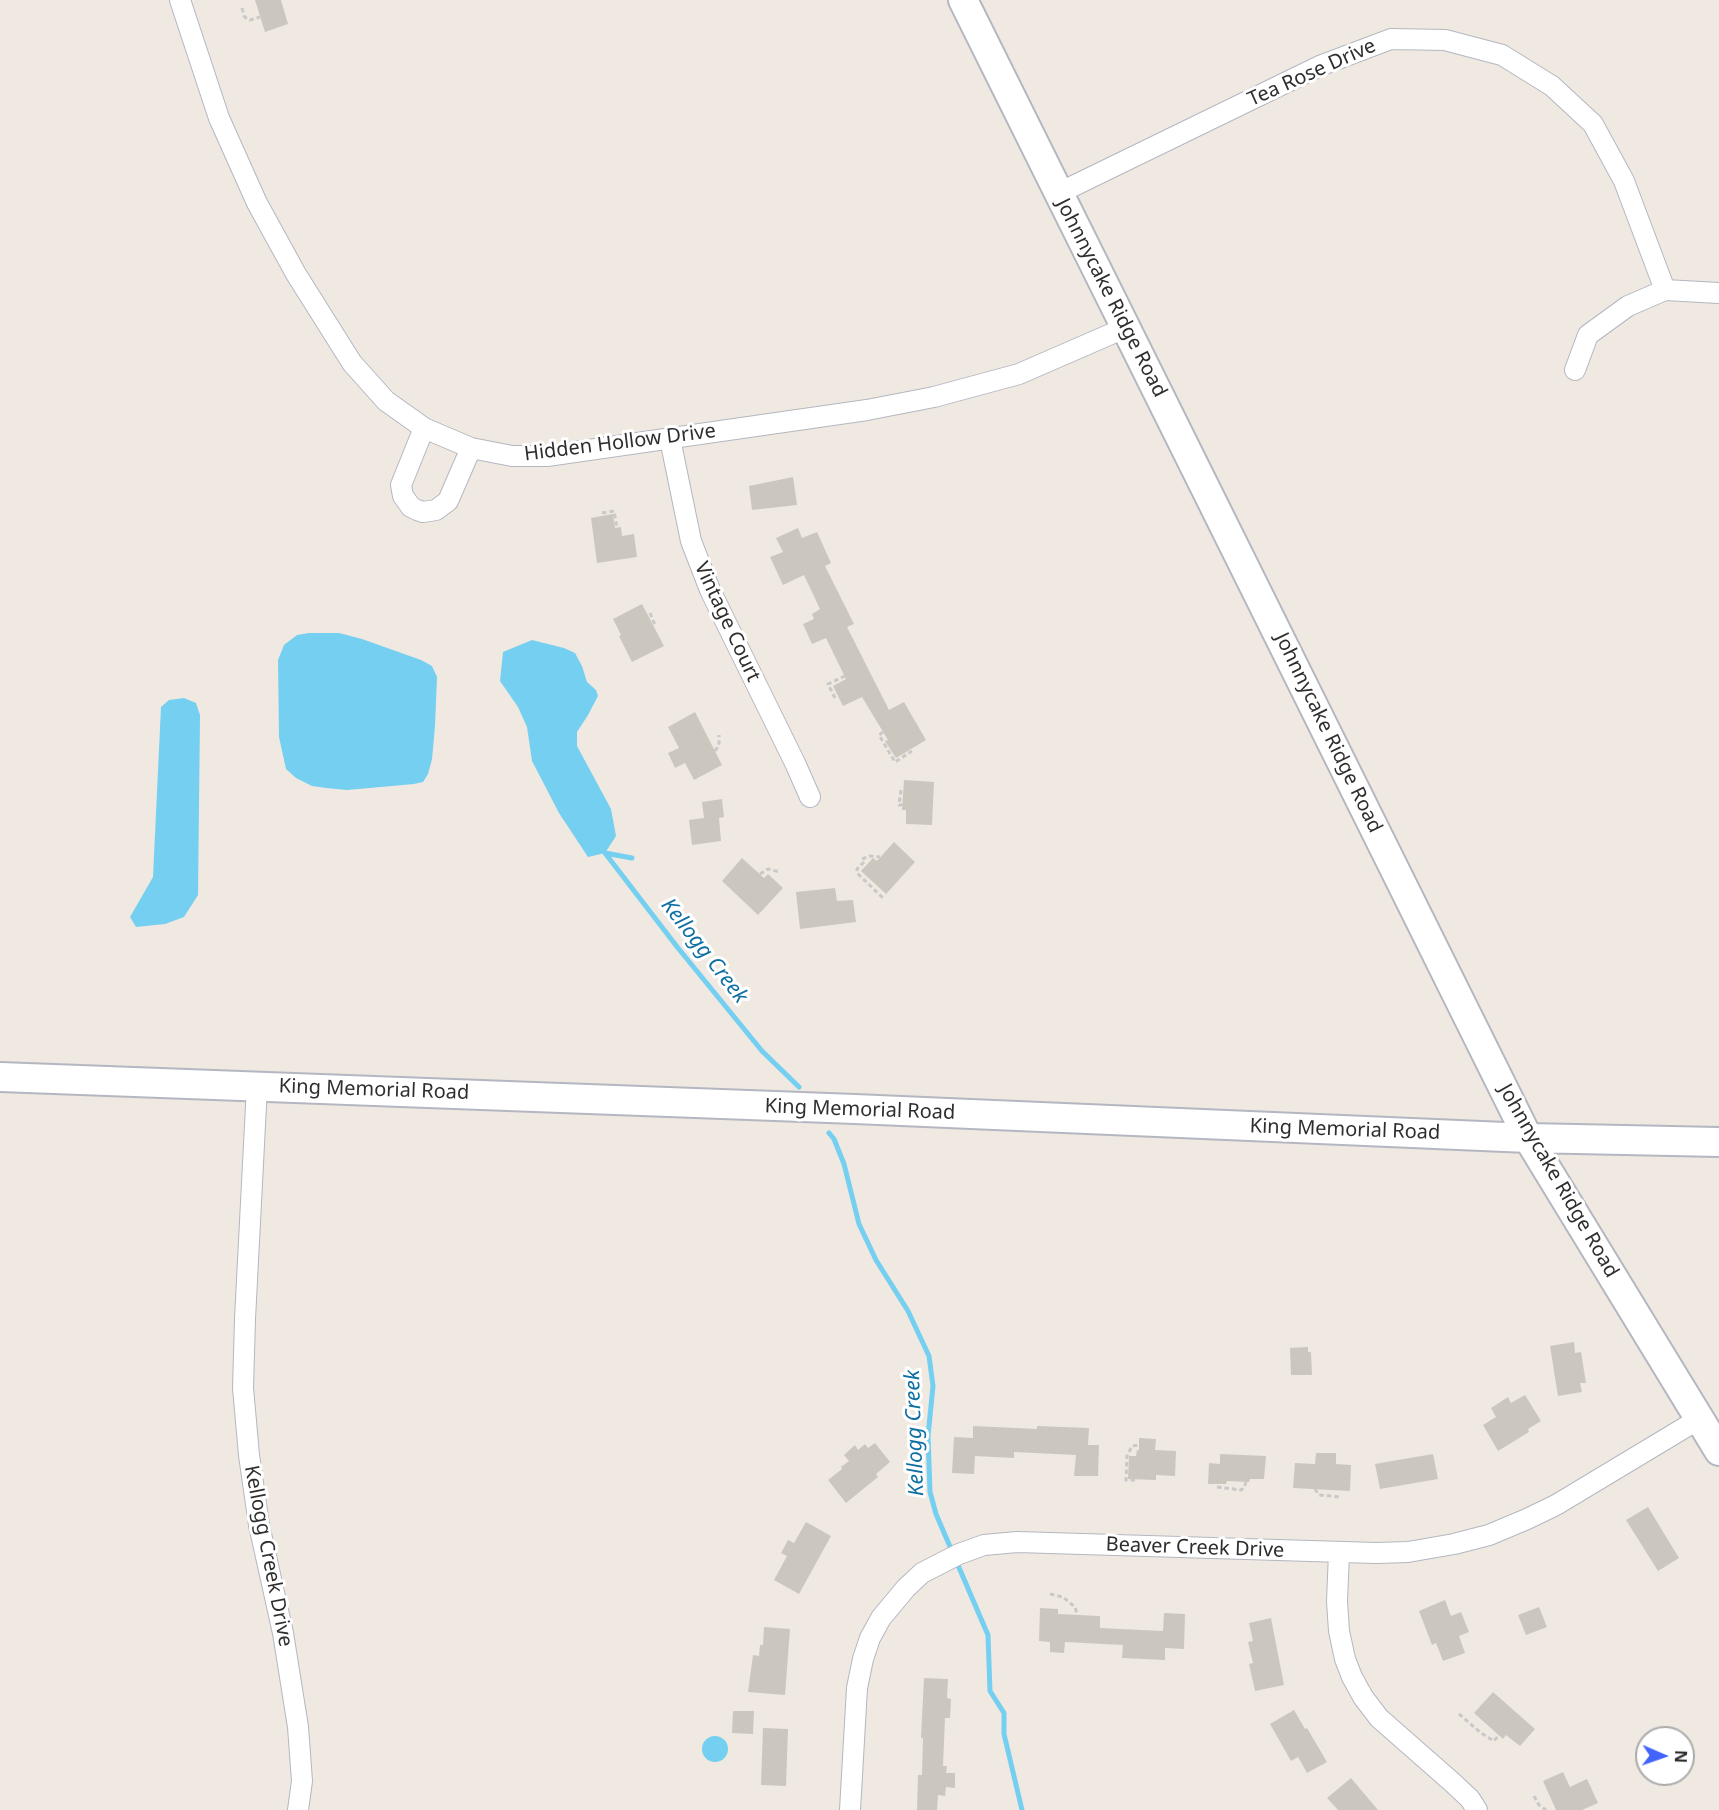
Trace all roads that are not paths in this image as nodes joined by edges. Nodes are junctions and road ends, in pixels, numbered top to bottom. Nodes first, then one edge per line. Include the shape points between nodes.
1 (180, 0) edge
2 (963, 0) edge
3 (1059, 193) junction
4 (1665, 290) junction
5 (1719, 293) edge
6 (1127, 327) junction
7 (1575, 370) dead end
8 (424, 428) junction
9 (670, 438) junction
10 (471, 448) junction
11 (810, 797) dead end
12 (0, 1077) edge
13 (257, 1086) junction
14 (1528, 1138) junction
15 (1719, 1142) edge
16 (1700, 1419) junction
17 (1719, 1451) edge
18 (1339, 1552) junction
19 (298, 1810) edge
20 (850, 1810) edge
21 (1477, 1810) edge

1 - 8 street, Hidden Hollow Drive via 219,118 257,203 296,274 352,363 386,401
2 - 3 street, Johnnycake Ridge Road
3 - 4 street, Tea Rose Drive via 1322,65 1391,39 1445,40 1502,55 1552,86 1593,124 1624,182
3 - 6 street, Johnnycake Ridge Road
4 - 5 street
4 - 7 street via 1628,306 1588,334
6 - 9 street, Hidden Hollow Drive via 1019,374 934,398
6 - 14 street, Johnnycake Ridge Road
8 - 10 street, Hidden Hollow Drive
8 - 10 street via 401,485 403,496 417,510 436,510 448,501
9 - 10 street, Hidden Hollow Drive via 529,457
9 - 11 street, Vintage Court via 692,541 710,590
12 - 13 street, King Memorial Road
13 - 14 street, King Memorial Road
13 - 19 street, Kellogg Creek Drive via 243,1388 259,1526 283,1633 298,1727 302,1781
14 - 15 street, King Memorial Road
14 - 16 street, Johnnycake Ridge Road
16 - 17 street, Johnnycake Ridge Road
16 - 18 street, Beaver Creek Drive via 1556,1505 1489,1535 1408,1552
18 - 20 street, Beaver Creek Drive via 1017,1542 984,1545 947,1559 922,1573 906,1588 870,1638 857,1688
18 - 21 street via 1339,1631 1345,1659 1363,1697 1379,1718 1470,1799

